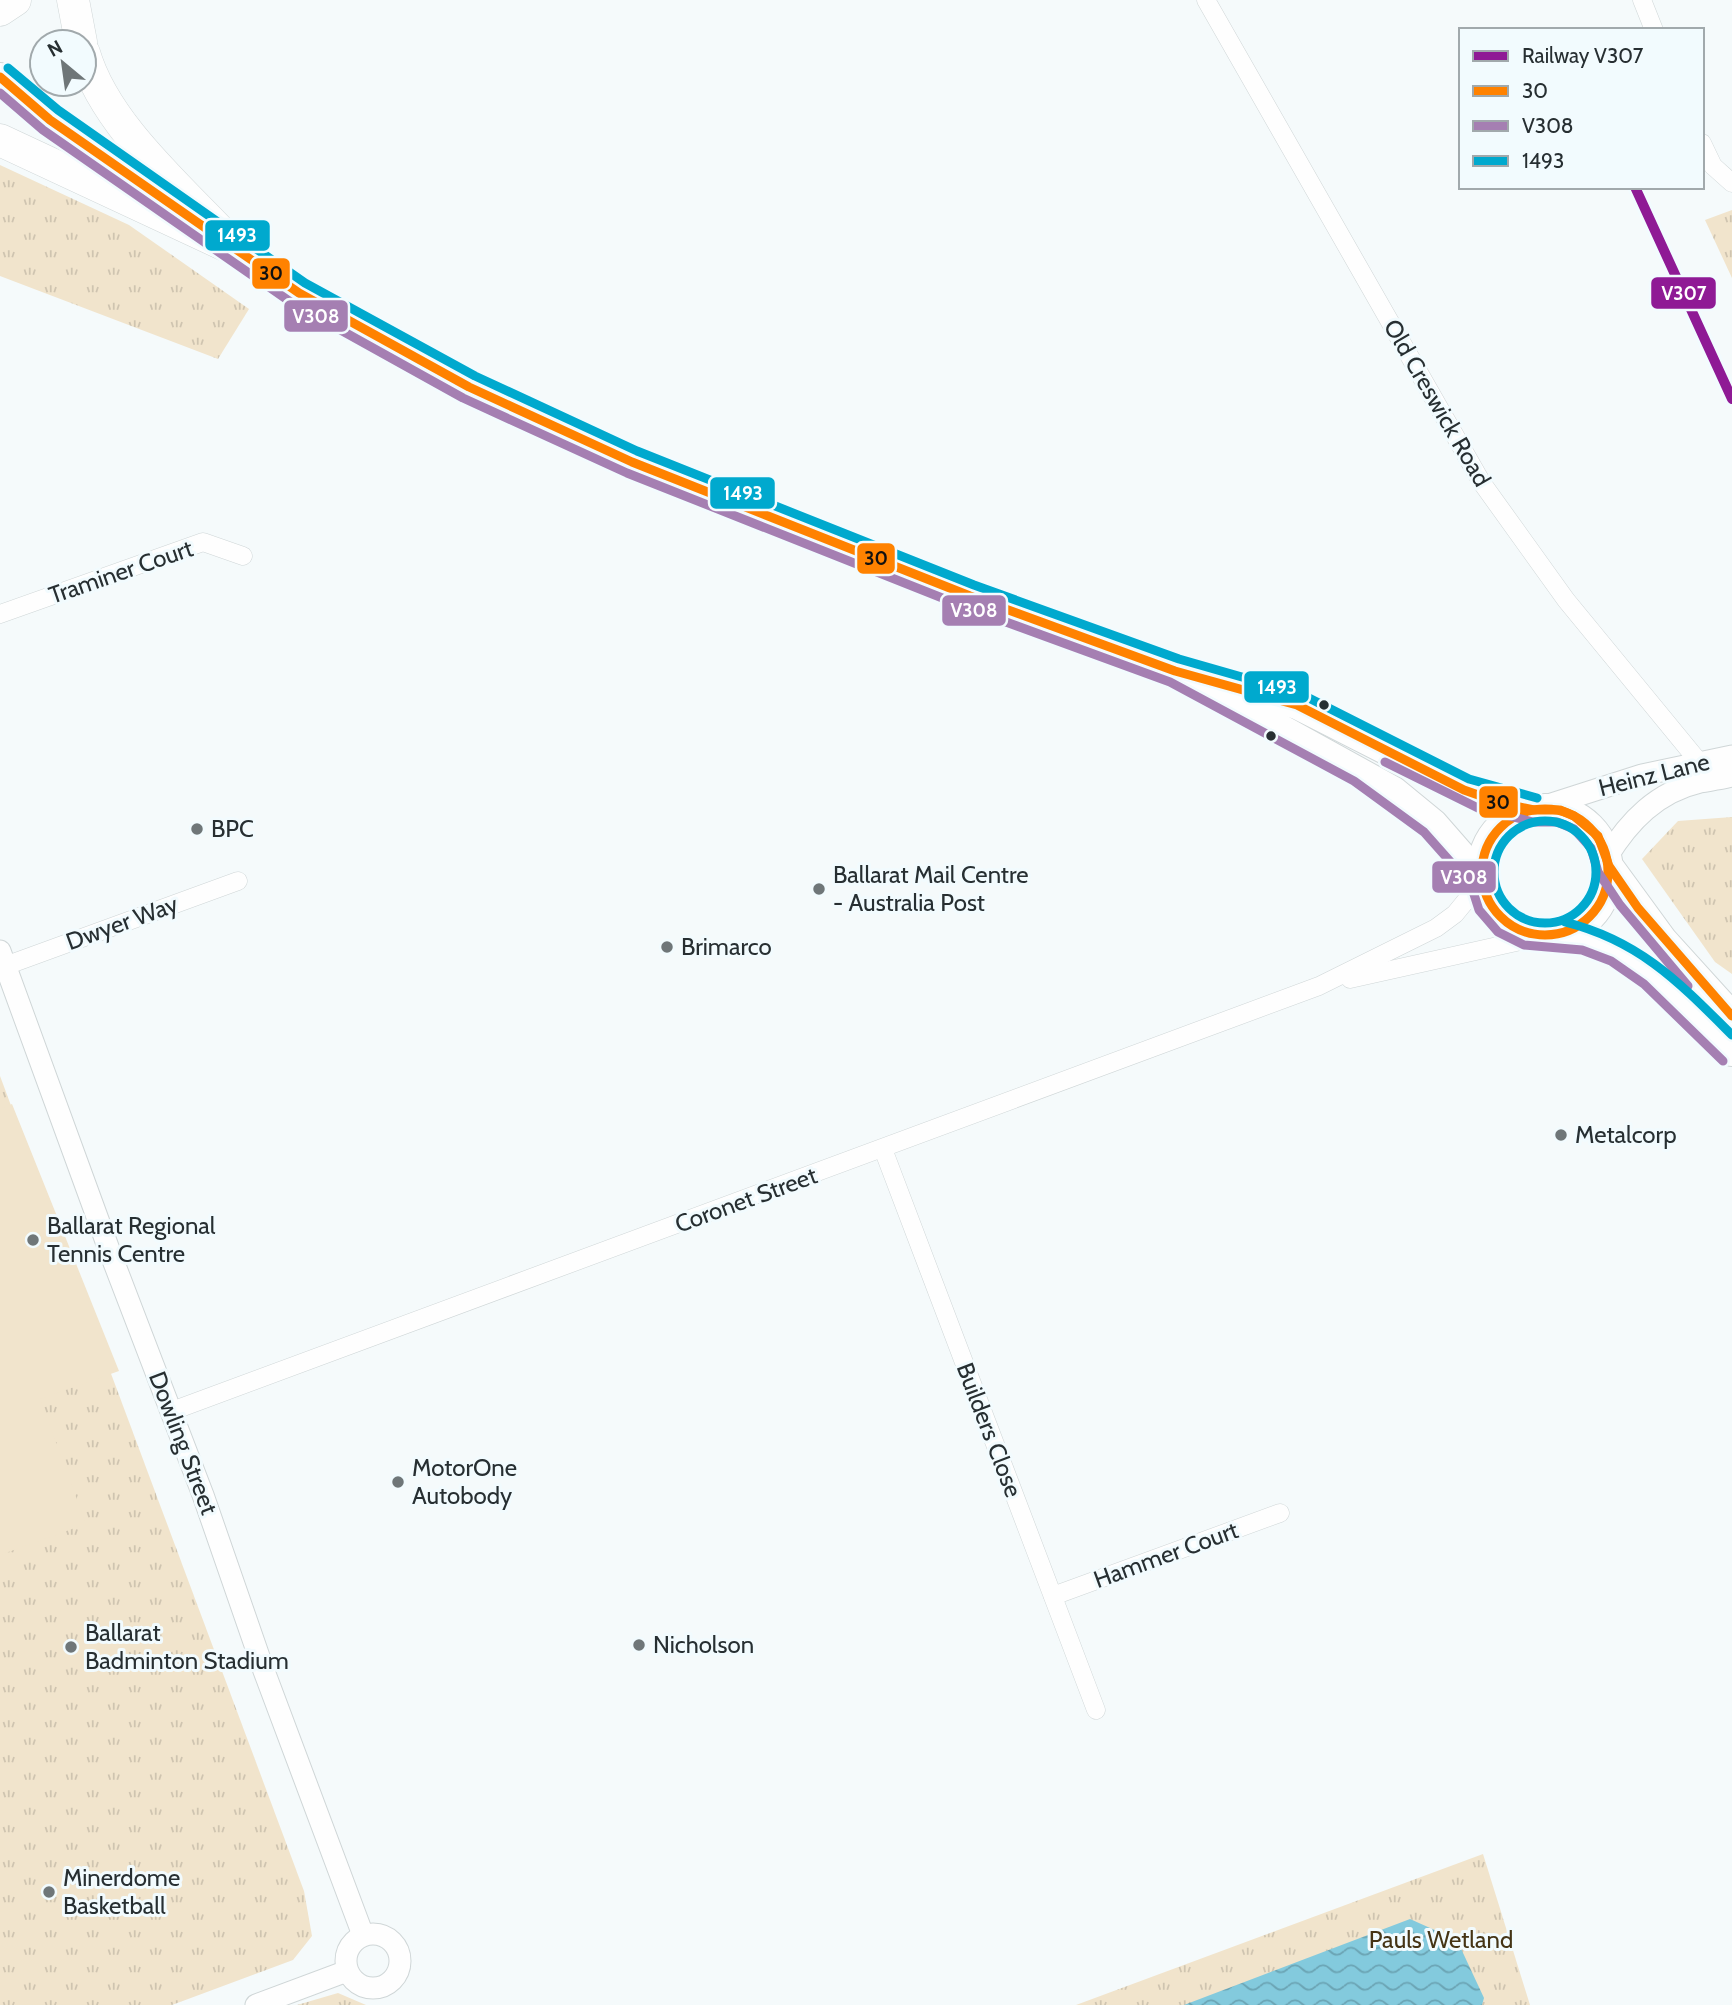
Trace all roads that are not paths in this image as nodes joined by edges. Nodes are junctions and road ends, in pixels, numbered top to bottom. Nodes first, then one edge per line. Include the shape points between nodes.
1 (15, 0) edge
2 (73, 0) edge
3 (1206, 0) edge
4 (1642, 0) edge
5 (0, 10) edge
6 (78, 28) edge
7 (1653, 28) edge
8 (0, 77) edge
9 (98, 90) edge
10 (0, 140) edge
11 (1704, 147) edge
12 (1732, 183) edge
13 (240, 252) junction
14 (243, 556) dead end
15 (0, 614) edge
16 (1175, 671) junction
17 (1732, 756) edge
18 (1701, 772) junction
19 (1732, 776) edge
20 (1535, 810) junction
21 (1608, 862) junction
22 (1482, 880) junction
23 (238, 881) dead end
24 (1552, 935) junction
25 (3, 958) edge
26 (1319, 986) junction
27 (1732, 1016) edge
28 (1732, 1052) edge
29 (883, 1149) junction
30 (172, 1411) junction
31 (1280, 1513) dead end
32 (1053, 1596) junction
33 (1096, 1710) dead end
34 (363, 1936) junction
35 (347, 1971) junction
36 (386, 1996) edge
37 (256, 2005) edge

1 - 5 highway
2 - 6 highway
3 - 18 street, Old Creswick Road via 1482,483 1566,600
4 - 7 street
8 - 13 highway via 51,120
9 - 13 highway via 117,120
10 - 13 highway
11 - 12 street via 1713,166
13 - 16 highway via 299,293 469,387 632,462 970,596
14 - 15 street, Traminer Court via 202,542
16 - 20 highway via 1297,705 1464,790
16 - 22 highway via 1394,791 1433,823
17 - 18 street, Heinz Lane
18 - 19 street, Heinz Lane
18 - 20 street, Heinz Lane via 1609,784
18 - 21 street, Heinz Lane via 1633,821
20 - 21 highway via 1560,810 1581,820 1598,836
20 - 22 highway via 1514,817 1497,831 1486,850
21 - 24 highway via 1607,888 1598,909 1582,924
21 - 27 highway via 1663,940
22 - 24 highway via 1490,904 1506,922 1527,933
22 - 26 street, Coronet Street via 1455,914 1436,928
23 - 25 street, Dwyer Way
24 - 26 street, Coronet Street
24 - 28 highway via 1595,941 1630,957
25 - 30 street, Dowling Street
26 - 29 street, Coronet Street
29 - 30 street, Coronet Street
29 - 32 street, Builders Close
30 - 34 street, Dowling Street
31 - 32 street, Hammer Court
32 - 33 street, Builders Close
34 - 35 street via 349,1947
34 - 36 street via 387,1937 398,1951 400,1963
35 - 36 street via 359,1984
35 - 37 street

